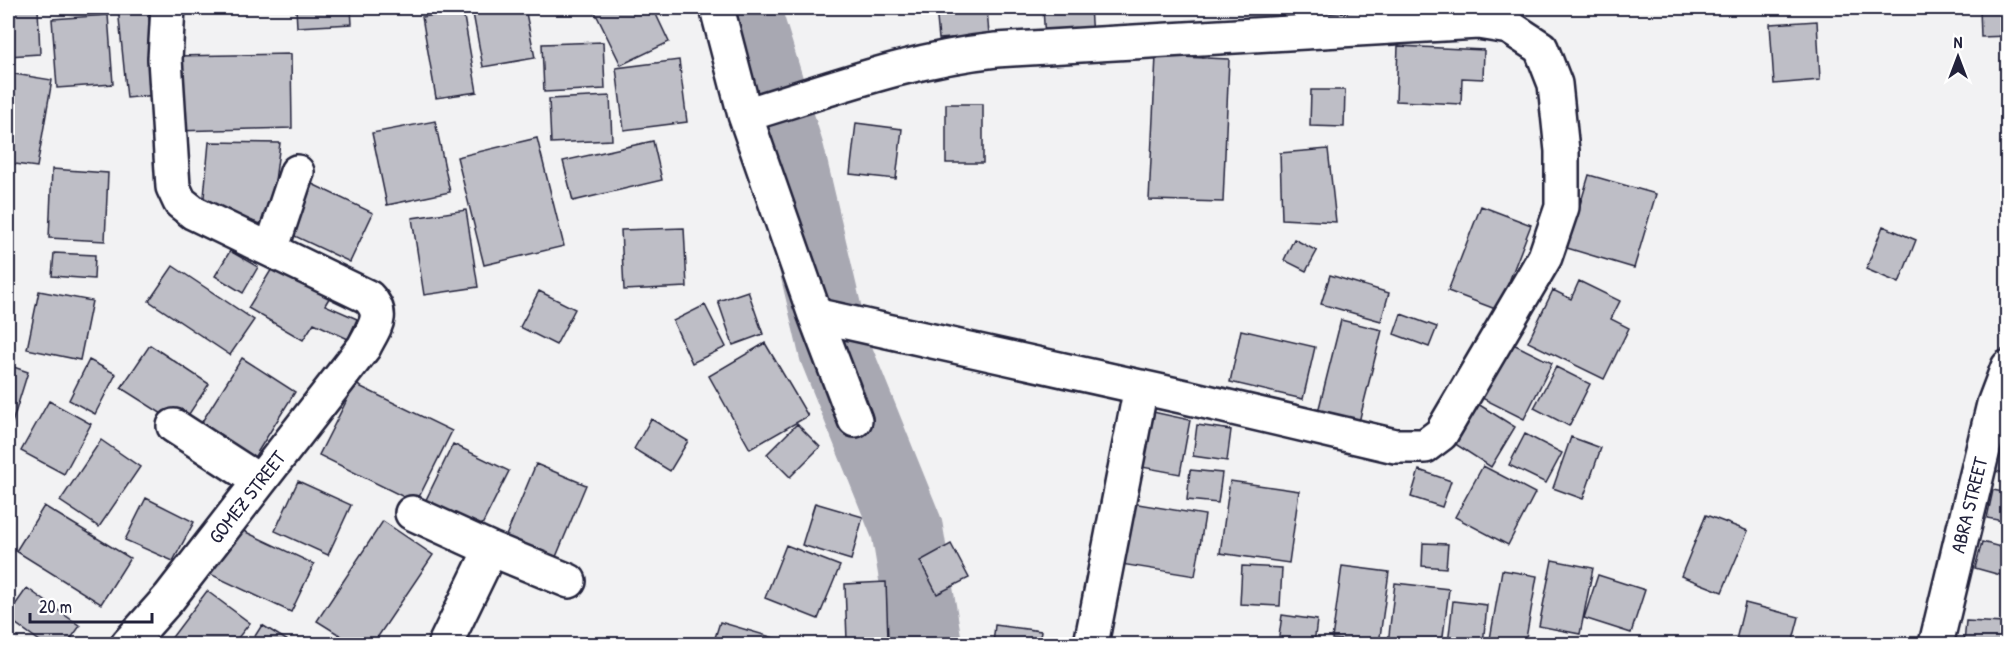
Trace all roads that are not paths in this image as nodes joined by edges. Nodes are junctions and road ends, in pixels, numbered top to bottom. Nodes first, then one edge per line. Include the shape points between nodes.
1 (168, 8) edge
2 (717, 8) edge
3 (754, 112) junction
4 (297, 172) dead end
5 (271, 250) junction
6 (815, 315) junction
7 (2007, 367) edge
8 (1141, 387) junction
9 (855, 420) dead end
10 (174, 426) dead end
11 (259, 481) junction
12 (412, 513) dead end
13 (491, 549) junction
14 (569, 581) dead end
15 (128, 645) edge
16 (445, 645) edge
17 (1090, 645) edge
18 (1936, 645) edge

1 - 5 street via 165,59 173,188 180,201 194,213
2 - 3 street
3 - 6 street
3 - 8 street via 957,54 986,51 1478,22 1509,27 1541,48 1555,84 1562,151 1562,207 1545,257 1441,434 1425,447 1395,447
4 - 5 street
5 - 11 street, GOMEZ STREET via 368,297 376,305 378,320 364,347
6 - 8 street
6 - 9 street
7 - 18 street, ABRA STREET via 1994,404
8 - 17 street
10 - 11 street
11 - 15 street, GOMEZ STREET
12 - 13 street
13 - 14 street
13 - 16 street

